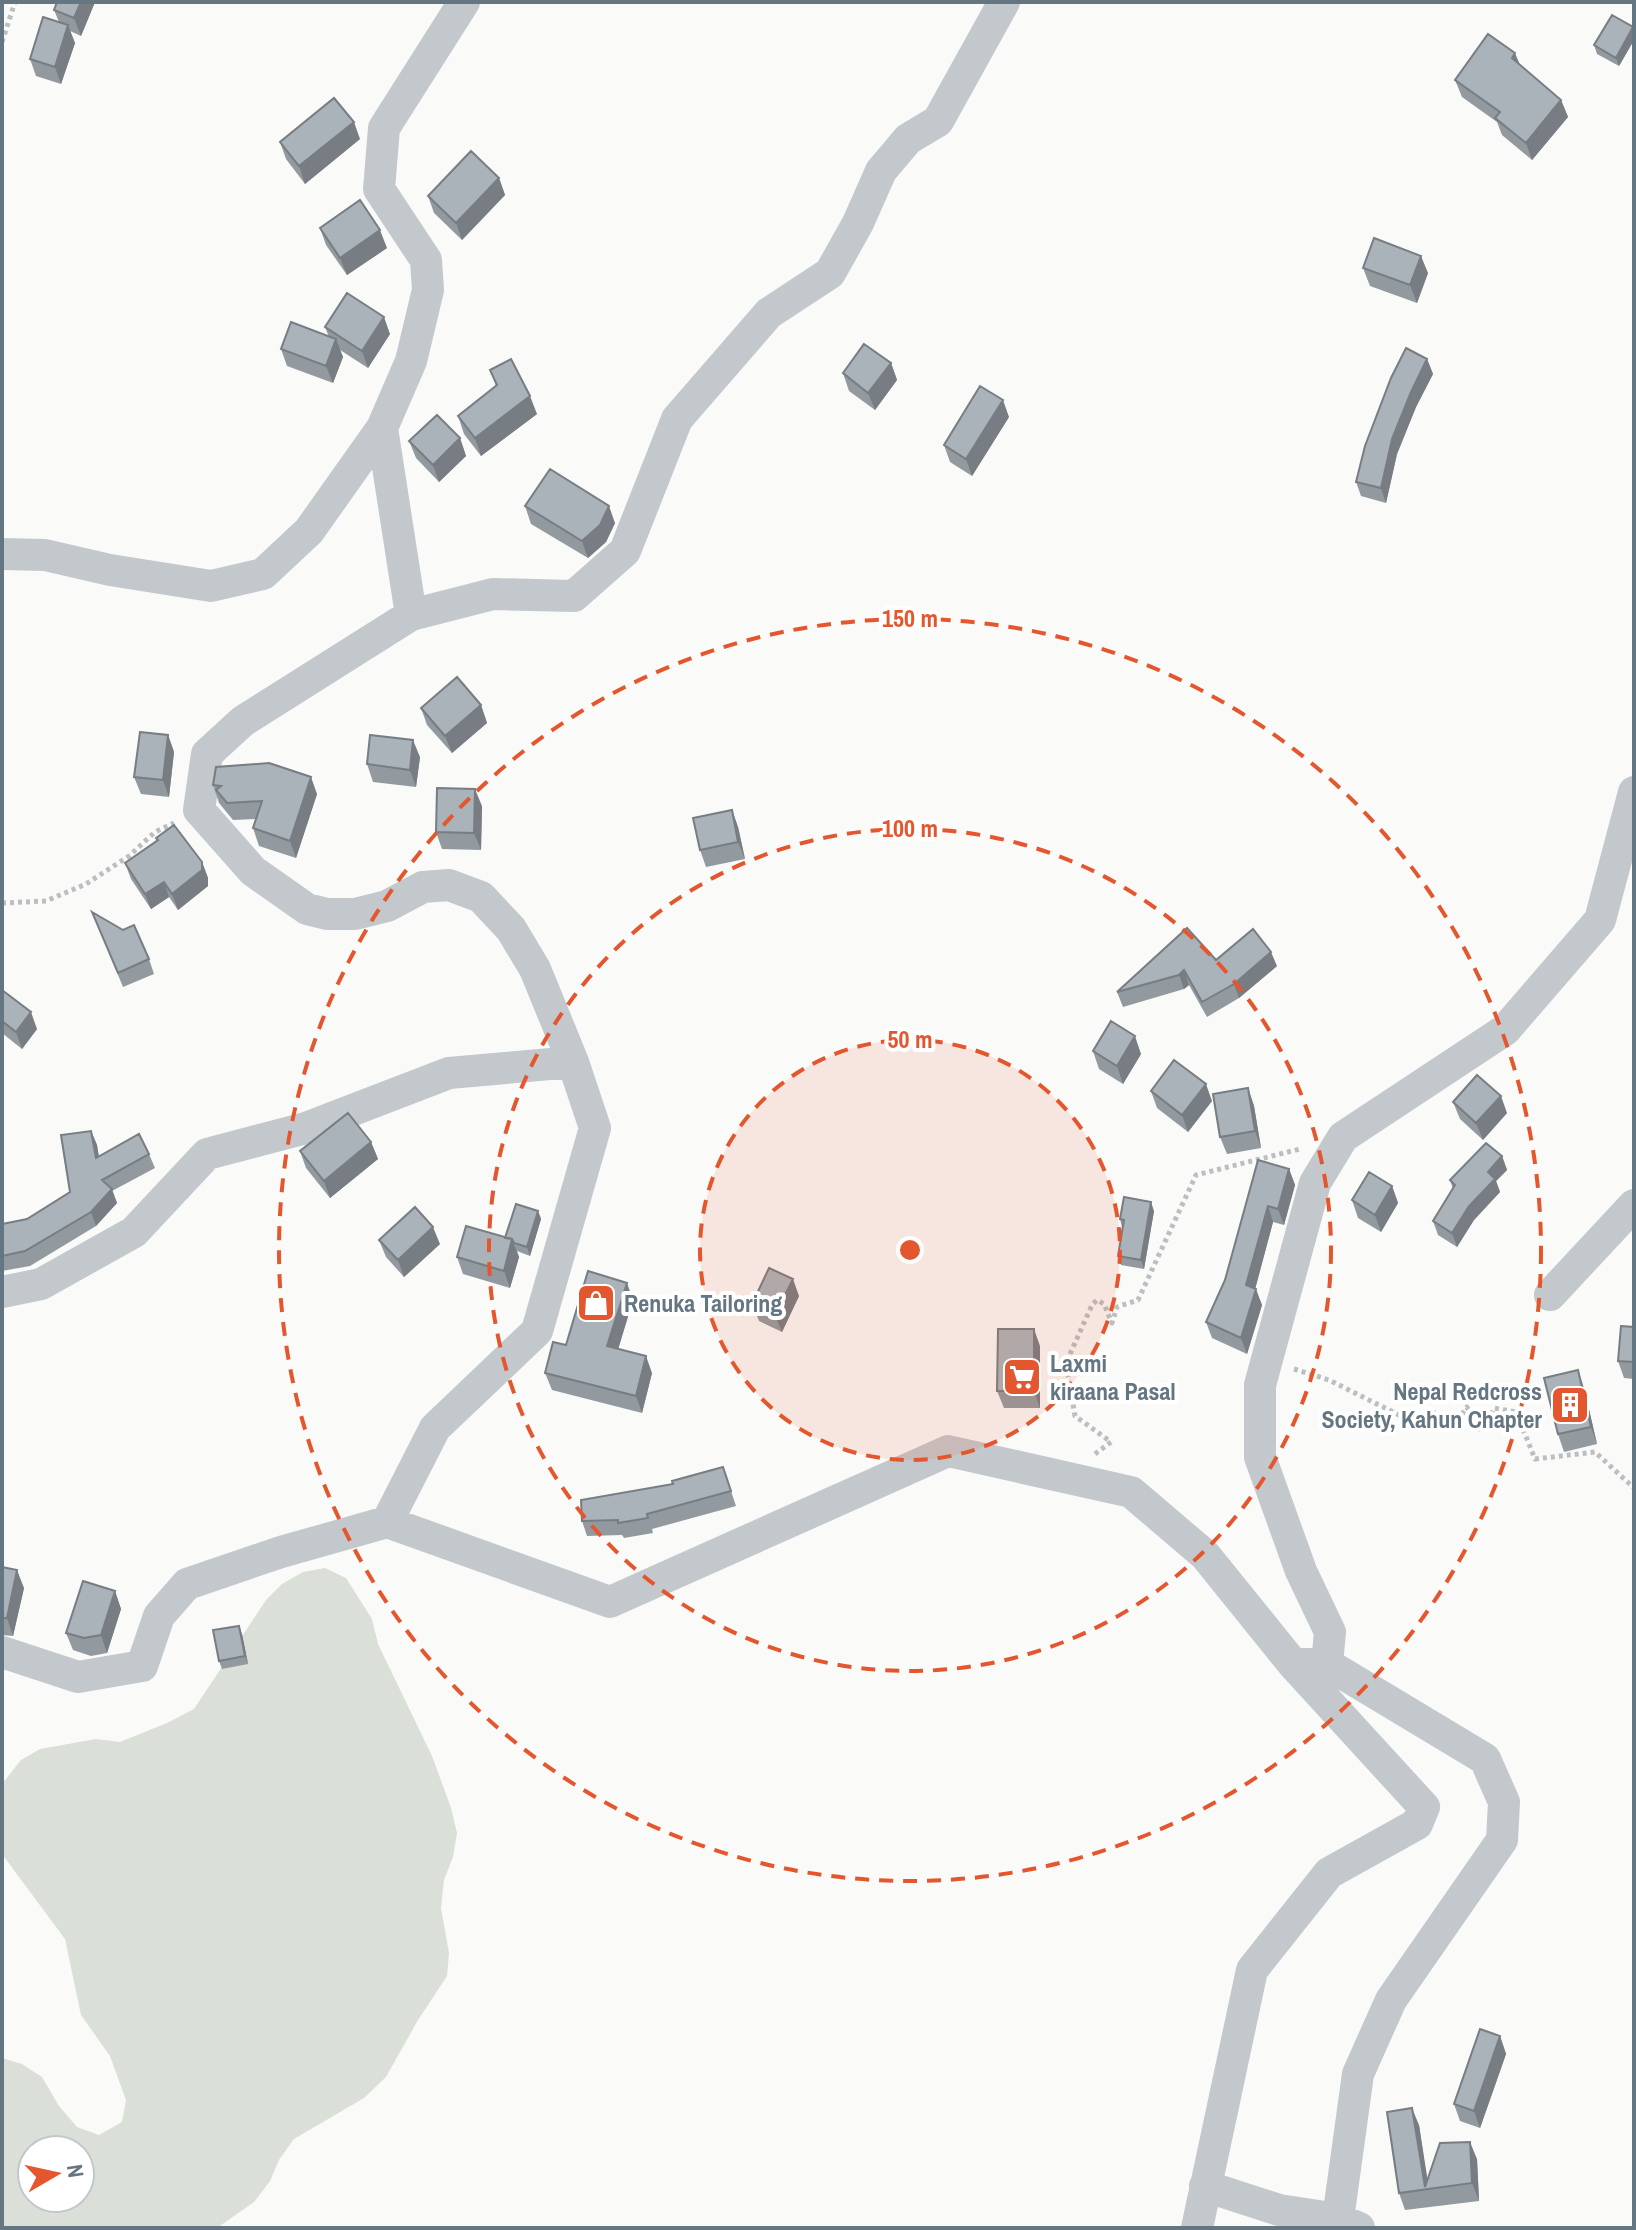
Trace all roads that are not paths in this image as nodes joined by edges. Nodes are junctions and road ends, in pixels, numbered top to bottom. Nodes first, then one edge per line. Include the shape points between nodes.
1 (464, 2) edge
2 (1004, 2) edge
3 (382, 428) junction
4 (2, 554) edge
5 (411, 615) junction
6 (1634, 792) edge
7 (573, 1062) junction
8 (1634, 1205) edge
9 (2, 1292) edge
10 (1550, 1295) dead end
11 (387, 1522) junction
12 (2, 1652) edge
13 (1293, 1664) junction
14 (1327, 1664) junction
15 (1205, 2186) junction
16 (1349, 2224) edge
17 (1197, 2228) edge

1 - 3 street via 384,128 379,189 426,260 428,290 411,361
2 - 5 street via 938,121 908,139 881,171 830,273 769,313 677,419 625,551 574,596 493,594
3 - 4 street via 309,531 263,574 211,586 45,555
3 - 5 street
5 - 7 street via 243,721 207,754 199,810 253,871 307,909 355,914 387,906 423,887 449,885 481,897 511,929 535,969
6 - 14 street via 1600,920 1505,1030 1343,1137 1315,1183 1260,1385 1260,1457 1301,1571 1330,1632
7 - 9 street via 449,1073 306,1128 207,1154 134,1232 41,1284
7 - 11 street via 595,1128 537,1331 435,1428
8 - 10 street
11 - 12 street via 187,1584 159,1616 142,1666 78,1677
11 - 13 street via 610,1602 948,1451 1131,1492 1205,1555
13 - 14 street
13 - 15 street via 1424,1807 1417,1824 1329,1873 1252,1970
14 - 16 street via 1485,1759 1504,1802 1502,1840 1391,2000 1358,2074
15 - 16 street via 1279,2210
15 - 17 street

